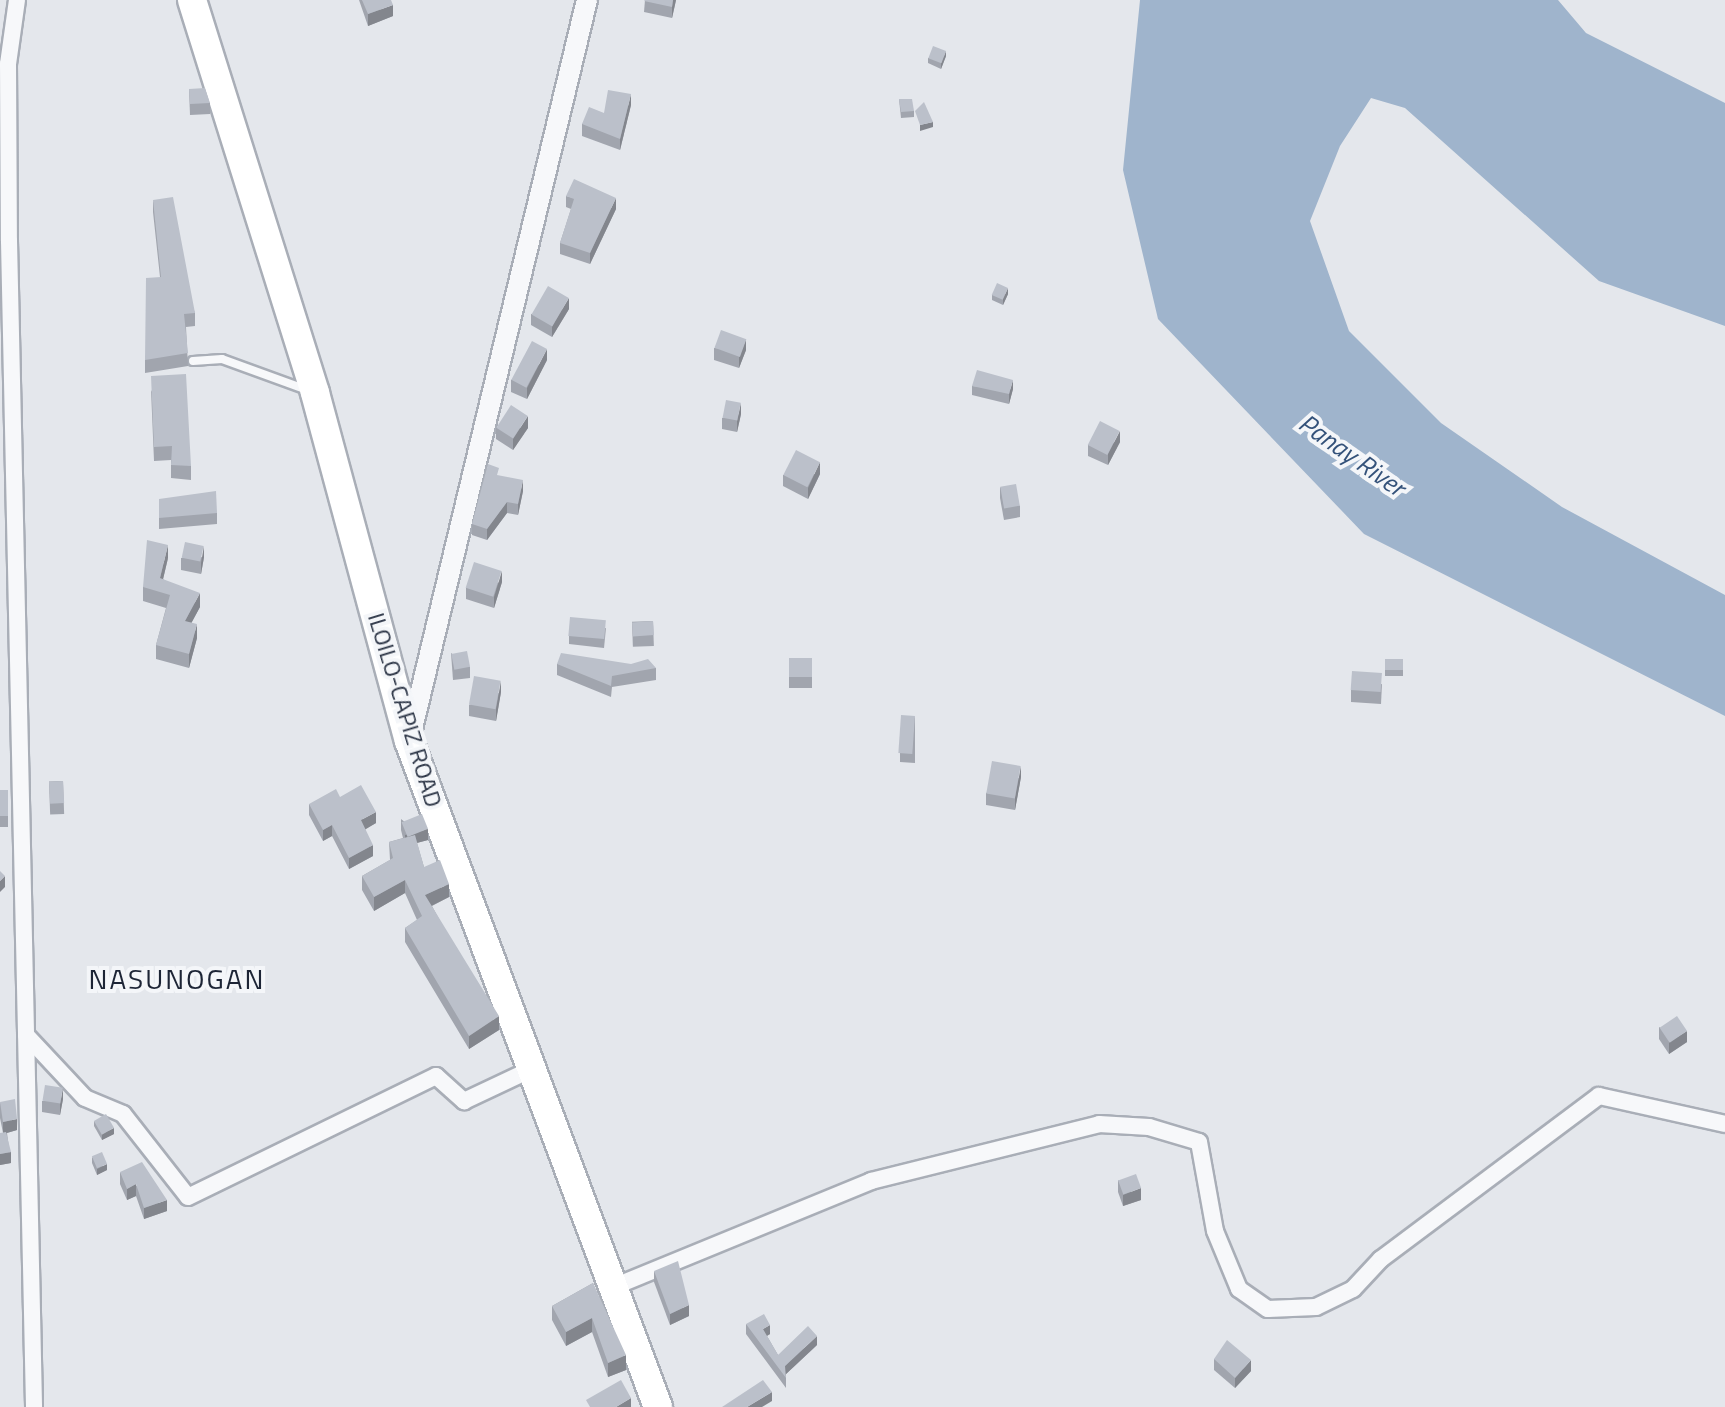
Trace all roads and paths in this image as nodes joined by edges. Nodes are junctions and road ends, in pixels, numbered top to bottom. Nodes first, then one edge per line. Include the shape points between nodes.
1 (17, 0) edge
2 (192, 0) edge
3 (587, 0) edge
4 (193, 361) dead end
5 (315, 393) junction
6 (409, 741) junction
7 (26, 1035) junction
8 (532, 1069) junction
9 (1725, 1124) edge
10 (613, 1287) junction
11 (34, 1407) edge
12 (658, 1407) edge

1 - 7 street via 8,64 9,241
2 - 5 highway, ILOILO-CAPIZ ROAD
3 - 6 street
4 - 5 lane via 222,359
5 - 6 highway, ILOILO-CAPIZ ROAD
6 - 8 highway, ILOILO-CAPIZ ROAD
7 - 8 street via 85,1098 123,1114 188,1197 436,1076 464,1101
7 - 11 street
8 - 10 highway, ILOILO-CAPIZ ROAD
9 - 10 street via 1599,1096 1381,1259 1353,1289 1316,1307 1268,1309 1239,1289 1215,1231 1199,1142 1149,1127 1099,1124 871,1181
10 - 12 highway, ILOILO-CAPIZ ROAD

